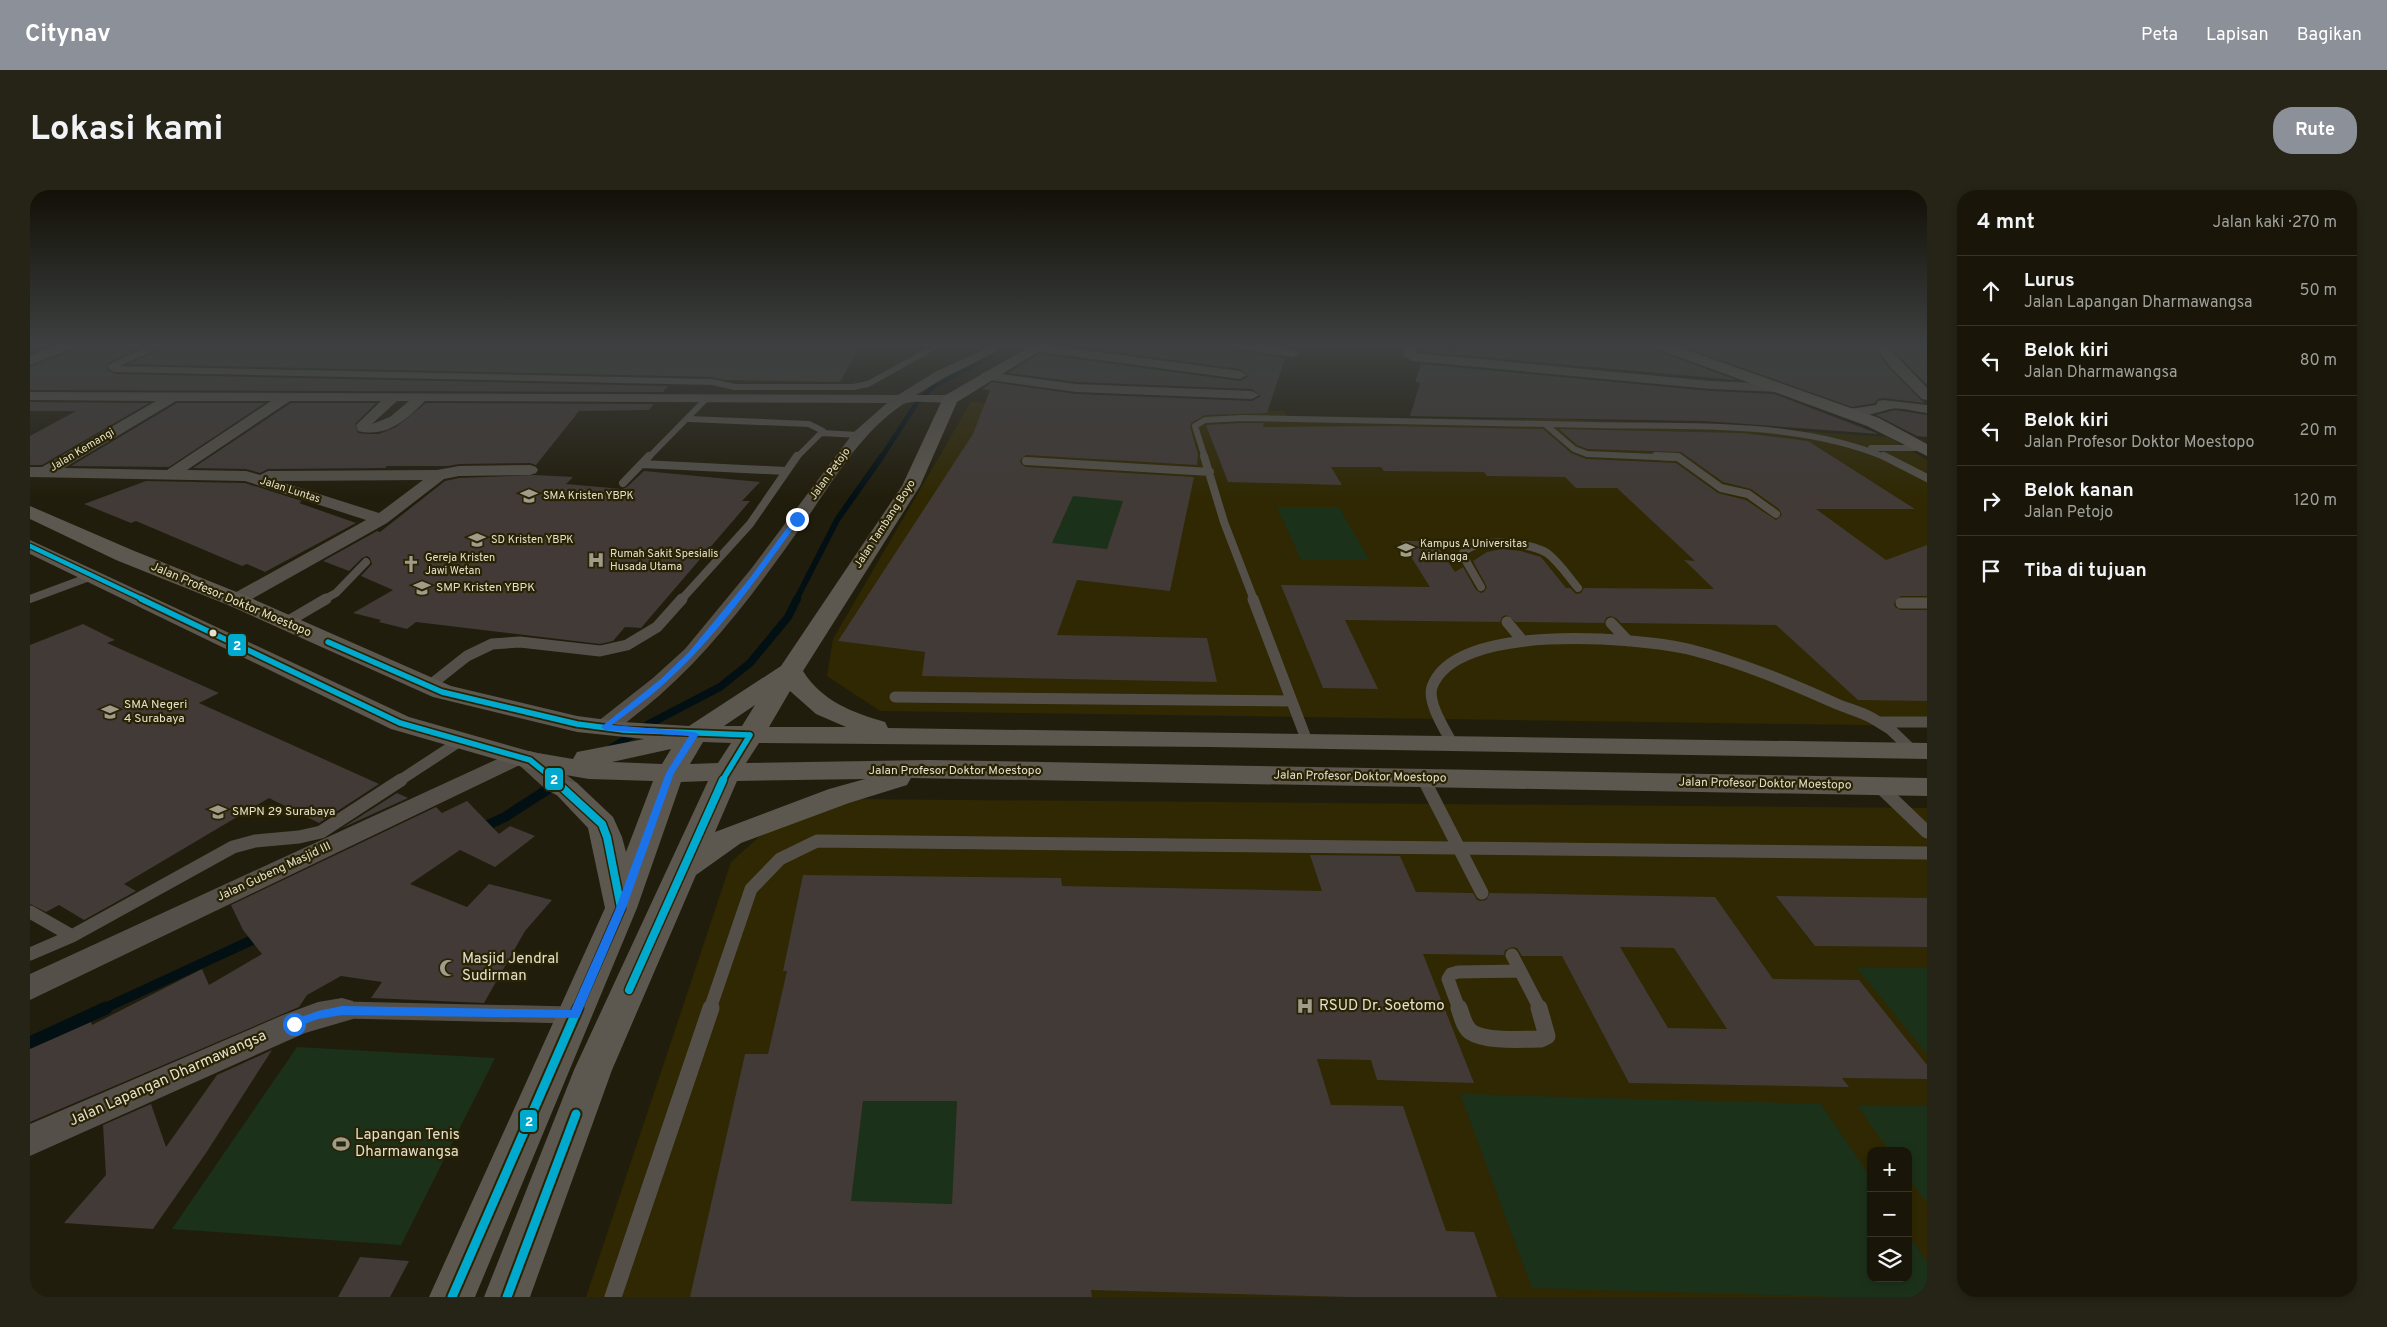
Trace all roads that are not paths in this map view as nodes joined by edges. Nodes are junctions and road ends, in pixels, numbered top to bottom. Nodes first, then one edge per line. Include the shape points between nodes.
1 (30, 396) edge
2 (62, 396) junction
3 (173, 396) junction
4 (288, 396) junction
5 (907, 396) edge
6 (950, 396) edge
7 (1244, 396) edge
8 (1252, 396) dead end
9 (1800, 396) edge
10 (394, 397) junction
11 (422, 397) junction
12 (707, 398) junction
13 (902, 399) junction
14 (942, 400) junction
15 (37, 409) dead end
16 (1927, 410) edge
17 (1849, 413) junction
18 (689, 419) junction
19 (1546, 425) junction
20 (822, 434) junction
21 (859, 435) junction
22 (1864, 448) junction
23 (1924, 449) edge
24 (1026, 461) dead end
25 (642, 464) junction
26 (530, 470) dead end
27 (786, 471) junction
28 (1210, 472) junction
29 (37, 473) edge
30 (171, 474) junction
31 (437, 475) junction
32 (246, 476) junction
33 (1927, 478) edge
34 (623, 484) dead end
35 (30, 512) edge
36 (1776, 514) dead end
37 (381, 519) junction
38 (30, 546) edge
39 (366, 562) dead end
40 (92, 576) junction
41 (1481, 587) dead end
42 (1578, 588) dead end
43 (30, 600) edge
44 (236, 600) junction
45 (1901, 603) dead end
46 (1927, 603) edge
47 (1507, 622) dead end
48 (285, 623) junction
49 (1611, 623) dead end
50 (1522, 640) junction
51 (1628, 641) junction
52 (790, 670) junction
53 (429, 686) junction
54 (895, 697) dead end
55 (1291, 701) junction
56 (1880, 722) junction
57 (1927, 722) edge
58 (614, 728) junction
59 (694, 734) junction
60 (750, 735) junction
61 (900, 735) junction
62 (650, 740) junction
63 (460, 741) junction
64 (1307, 741) junction
65 (1452, 743) junction
66 (1920, 751) edge
67 (559, 768) junction
68 (929, 769) junction
69 (670, 773) junction
70 (726, 773) junction
71 (1423, 778) junction
72 (1879, 786) junction
73 (1927, 787) edge
74 (1927, 832) edge
75 (1458, 847) junction
76 (1927, 853) edge
77 (685, 868) junction
78 (1482, 893) dead end
79 (621, 908) junction
80 (30, 912) edge
81 (72, 936) junction
82 (30, 954) edge
83 (1512, 956) dead end
84 (1520, 971) junction
85 (30, 988) edge
86 (342, 1010) joint
87 (575, 1015) junction
88 (30, 1140) edge
89 (452, 1297) edge
90 (507, 1297) edge
91 (614, 1297) edge

1 - 2 street
2 - 3 street
2 - 15 street
3 - 4 street
3 - 29 street, Jalan Kemangi
4 - 10 street
4 - 30 street
5 - 13 street, Jalan Petojo
6 - 14 main road
7 - 8 street
9 - 17 main road
10 - 11 street
10 - 11 street via 363,428 377,429 389,425
11 - 12 street
12 - 13 street
12 - 18 lane
13 - 14 street
13 - 21 street, Jalan Petojo
14 - 52 main road, Jalan Tambang Boyo via 911,486
16 - 17 street via 1883,404 1883,408
17 - 23 main road
18 - 20 lane via 809,424 820,428
18 - 25 lane
19 - 22 lane via 1773,431
19 - 28 lane via 1214,419 1195,426
19 - 36 lane via 1574,449 1587,454 1681,458 1721,488 1748,494
20 - 21 lane
20 - 27 lane via 798,454
21 - 58 street, Jalan Petojo via 752,580 691,654
22 - 23 lane
22 - 33 lane
24 - 28 lane
25 - 27 lane
25 - 34 lane
26 - 31 street via 459,471
27 - 53 lane via 750,524 642,639 602,651 525,643 490,645 478,650
28 - 55 lane via 1224,522
29 - 30 street, Jalan Luntas
30 - 32 street, Jalan Luntas
31 - 32 street
31 - 37 street
32 - 37 street, Jalan Luntas
35 - 44 main road, Jalan Profesor Doktor Moestopo via 124,555
37 - 44 street
38 - 40 main road, Jalan Profesor Doktor Moestopo
39 - 48 lane via 336,593
40 - 43 lane
40 - 63 main road, Jalan Profesor Doktor Moestopo via 400,723
41 - 42 lane via 1462,554 1468,545 1480,543 1518,544 1545,552
44 - 48 main road, Jalan Profesor Doktor Moestopo
45 - 46 lane
47 - 50 lane
48 - 53 main road, Jalan Profesor Doktor Moestopo
49 - 51 lane
50 - 51 lane
50 - 65 lane via 1458,657 1438,672 1431,689 1437,714
51 - 56 lane via 1672,646 1736,663
52 - 59 main road
52 - 60 main road, Jalan Tambang Boyo
52 - 61 main road via 801,689 826,710
53 - 58 main road, Jalan Profesor Doktor Moestopo via 442,692 577,724
54 - 55 lane
55 - 64 lane
56 - 57 lane
56 - 66 lane
58 - 62 main road, Jalan Profesor Doktor Moestopo
59 - 60 main road
59 - 62 main road
59 - 69 main road
60 - 61 main road
60 - 70 main road, Jalan Tambang Boyo
61 - 64 main road
62 - 67 main road
63 - 67 main road, Jalan Profesor Doktor Moestopo
63 - 81 lane via 322,832 302,838 256,841 232,847
64 - 65 main road
65 - 66 main road
67 - 69 main road, Jalan Profesor Doktor Moestopo
67 - 79 main road via 602,824
67 - 85 street, Jalan Gubeng Masjid III
68 - 70 main road, Jalan Profesor Doktor Moestopo
68 - 71 main road, Jalan Profesor Doktor Moestopo
68 - 77 main road via 839,796 730,836
69 - 70 main road, Jalan Profesor Doktor Moestopo
69 - 79 main road
70 - 77 main road, Jalan Tambang Boyo
71 - 72 main road, Jalan Profesor Doktor Moestopo
71 - 75 lane
72 - 73 main road, Jalan Profesor Doktor Moestopo
72 - 74 lane
75 - 76 lane
75 - 78 lane
75 - 91 lane via 836,840 817,841 784,854 768,867 751,889
77 - 90 main road, Jalan Tambang Boyo via 593,1070
79 - 87 main road
80 - 81 lane
81 - 82 lane
83 - 84 lane
84 - 84 lane via 1451,974 1448,979 1450,986 1466,1027 1472,1034 1493,1038 1541,1039 1547,1036 1546,1023
86 - 87 lane, Jalan Lapangan Dharmawangsa
86 - 88 street, Jalan Lapangan Dharmawangsa via 294,1024
87 - 89 main road

